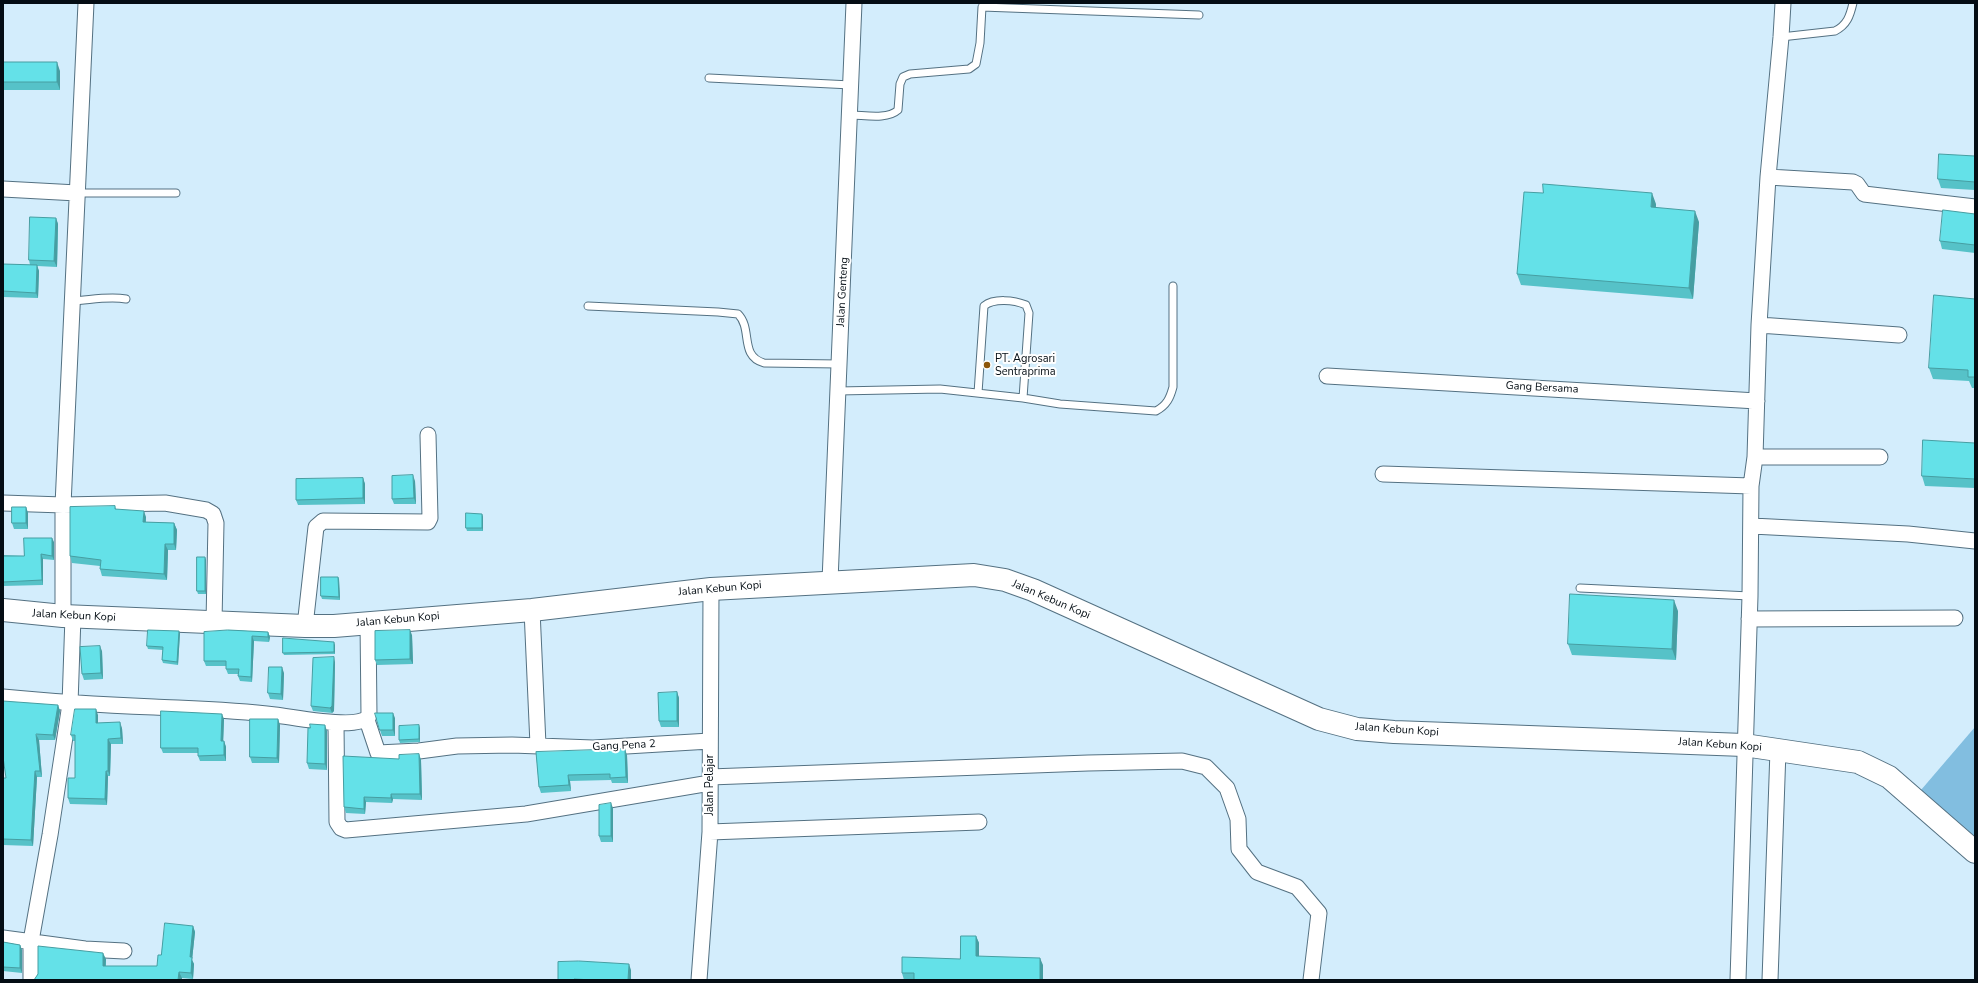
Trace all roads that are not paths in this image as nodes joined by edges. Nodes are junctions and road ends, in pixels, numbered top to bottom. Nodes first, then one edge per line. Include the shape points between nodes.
1 (86, 3) edge
2 (854, 3) edge
3 (1782, 3) edge
4 (1853, 3) edge
5 (982, 5) edge
6 (1199, 15) dead end
7 (1782, 37) junction
8 (709, 78) dead end
9 (851, 85) junction
10 (851, 115) junction
11 (1768, 176) junction
12 (3, 189) edge
13 (77, 193) junction
14 (176, 193) dead end
15 (1975, 207) edge
16 (1173, 286) dead end
17 (126, 299) dead end
18 (71, 301) junction
19 (588, 306) dead end
20 (1759, 325) junction
21 (1899, 335) dead end
22 (839, 364) junction
23 (1327, 376) dead end
24 (838, 391) junction
25 (978, 393) junction
26 (1023, 398) junction
27 (1757, 401) junction
28 (428, 434) dead end
29 (1755, 457) junction
30 (1880, 457) dead end
31 (1383, 474) dead end
32 (1751, 486) junction
33 (3, 503) edge
34 (63, 505) junction
35 (1752, 526) junction
36 (1975, 540) edge
37 (830, 581) junction
38 (1580, 588) dead end
39 (711, 589) junction
40 (1750, 596) junction
41 (3, 610) edge
42 (532, 610) junction
43 (68, 616) junction
44 (1955, 618) dead end
45 (1749, 619) junction
46 (214, 622) junction
47 (368, 622) junction
48 (305, 626) junction
49 (3, 697) edge
50 (70, 704) junction
51 (367, 720) junction
52 (336, 723) junction
53 (710, 741) junction
54 (538, 745) junction
55 (1744, 745) junction
56 (1778, 750) junction
57 (710, 780) junction
58 (979, 822) dead end
59 (710, 832) junction
60 (1975, 852) edge
61 (3, 938) edge
62 (32, 941) junction
63 (124, 951) dead end
64 (31, 980) edge
65 (699, 980) edge
66 (1311, 980) edge
67 (1738, 980) edge
68 (1770, 980) edge

1 - 13 street
2 - 9 street, Jalan Genteng
3 - 7 street
4 - 7 lane via 1847,22 1842,28
5 - 6 lane
5 - 10 lane via 976,64 969,69 910,74 903,77 900,84 898,110 894,113 877,116
7 - 11 street
8 - 9 lane
9 - 10 street, Jalan Genteng
10 - 22 street, Jalan Genteng
11 - 15 street via 1853,182 1858,184 1864,194
11 - 20 street
12 - 13 street
13 - 14 lane
13 - 18 street
16 - 26 lane via 1173,387 1164,407 1156,411 1060,404
17 - 18 lane via 110,297
18 - 34 street
19 - 22 lane via 738,314 744,323 748,350 758,361
20 - 21 street
20 - 27 street
22 - 24 street, Jalan Genteng
23 - 27 street, Gang Bersama
24 - 25 lane via 940,389
24 - 37 street, Jalan Genteng
25 - 26 lane
25 - 26 lane via 984,306 989,302 1017,301 1026,304 1029,313
27 - 29 street
28 - 48 street via 428,522 319,523 316,527
29 - 30 street
29 - 32 street
31 - 32 street
32 - 35 street
33 - 34 street
34 - 43 street
34 - 46 street via 164,503 206,510 213,514 216,523
35 - 36 street
35 - 40 street
37 - 39 main road, Jalan Kebun Kopi
37 - 55 main road, Jalan Kebun Kopi via 974,575 1005,580 1033,590 1319,719 1357,729
38 - 40 lane
39 - 42 main road, Jalan Kebun Kopi
39 - 53 street, Jalan Pelajar
40 - 45 street
41 - 43 main road, Jalan Kebun Kopi
42 - 47 main road, Jalan Kebun Kopi
42 - 54 street
43 - 46 main road, Jalan Kebun Kopi
43 - 50 street
44 - 45 street
45 - 55 street
46 - 48 main road, Jalan Kebun Kopi
47 - 48 main road, Jalan Kebun Kopi
47 - 51 street
49 - 50 street
50 - 52 street via 250,712
50 - 62 street
51 - 52 street
51 - 54 street, Gang Pena 2 via 378,753 457,746
52 - 57 street via 338,822 341,828 346,830 526,814
53 - 54 street, Gang Pena 2 via 593,748
53 - 57 street, Jalan Pelajar
55 - 56 main road, Jalan Kebun Kopi
55 - 67 street
56 - 60 main road, Jalan Kebun Kopi via 1858,762 1889,777
56 - 68 street
57 - 59 street, Jalan Pelajar
57 - 66 street via 1088,763 1182,762 1206,767 1228,788 1238,819 1239,849 1257,872 1297,887 1319,913
58 - 59 street
59 - 65 street, Jalan Pelajar
61 - 62 street
62 - 63 street via 85,949
62 - 64 street

